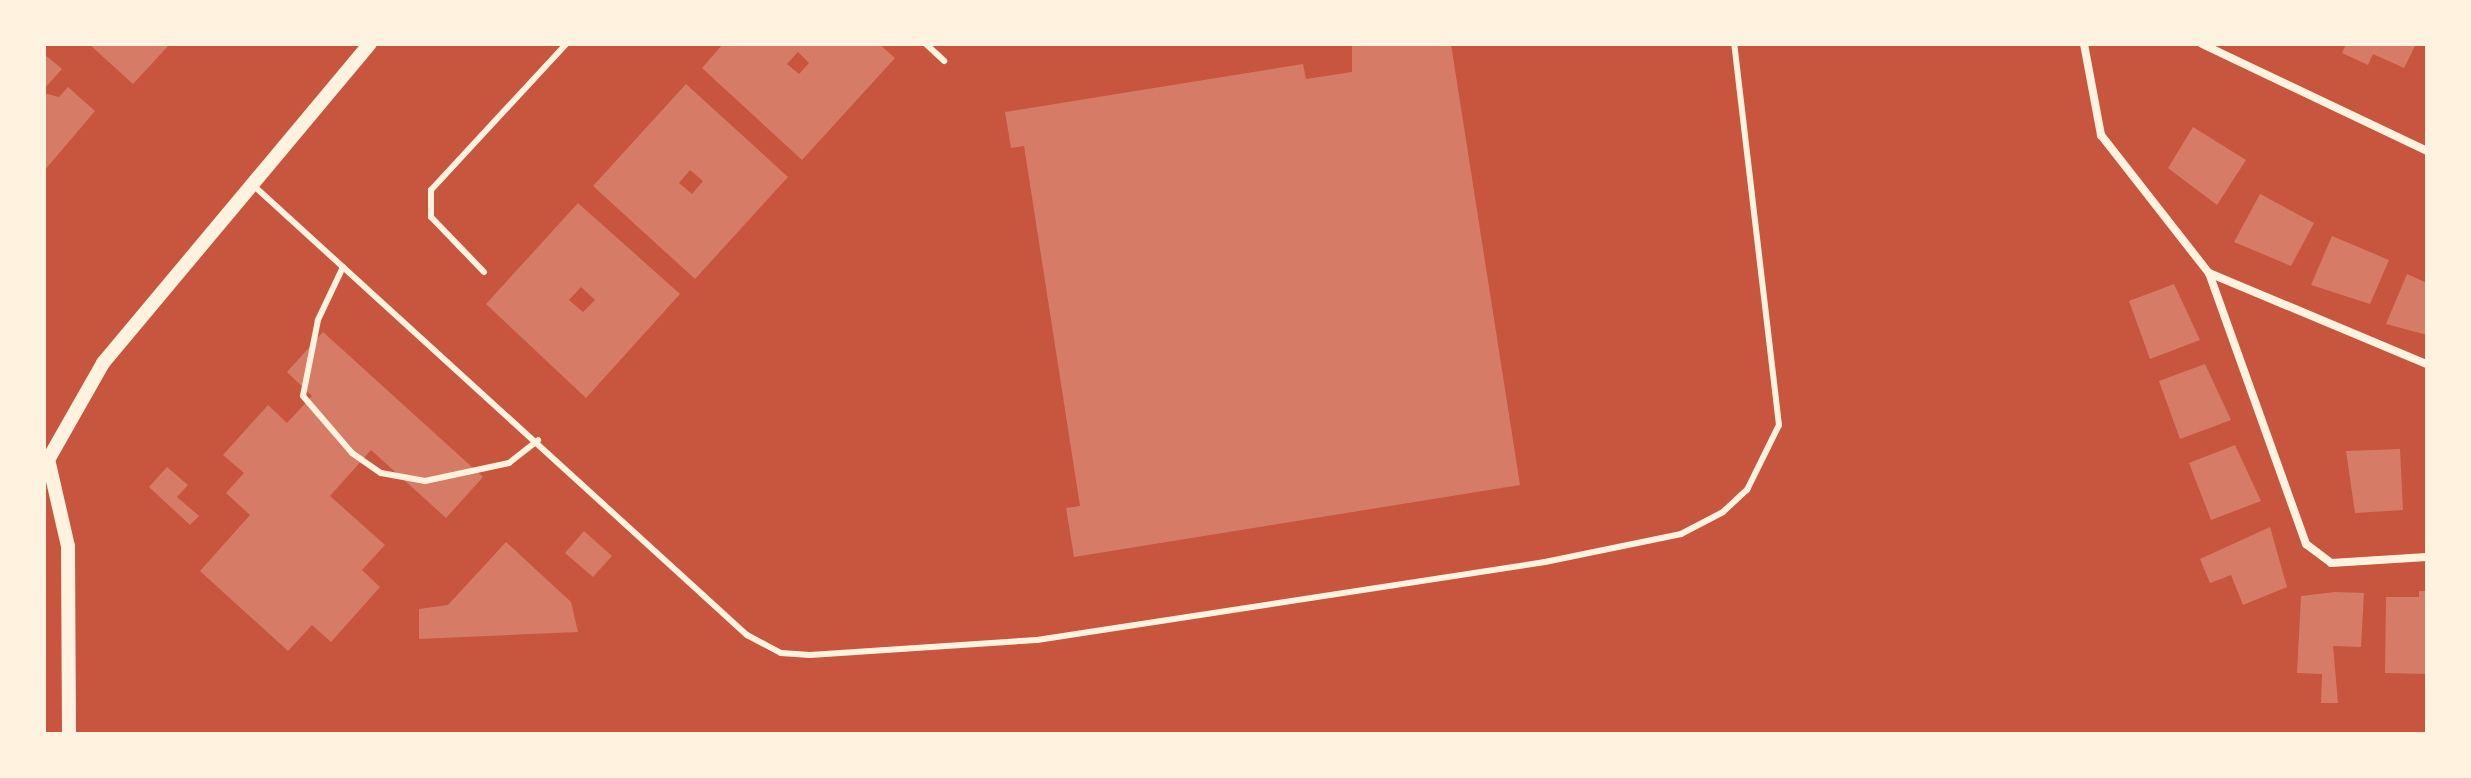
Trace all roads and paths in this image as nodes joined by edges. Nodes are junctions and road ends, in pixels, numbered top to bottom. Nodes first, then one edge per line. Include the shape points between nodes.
1 (370, 44) edge
2 (566, 44) edge
3 (926, 44) edge
4 (1734, 44) edge
5 (2084, 44) edge
6 (2202, 44) edge
7 (944, 61) dead end
8 (2427, 151) edge
9 (251, 183) junction
10 (343, 267) junction
11 (484, 272) dead end
12 (2209, 273) junction
13 (2427, 364) edge
14 (538, 440) junction
15 (46, 463) edge
16 (2427, 557) edge
17 (69, 734) edge

1 - 9 street
2 - 11 lane via 431,190 431,217
3 - 7 lane
4 - 14 lane via 1779,425 1747,490 1681,534 1037,640 781,653 722,615
5 - 12 street via 2101,135
6 - 8 street
9 - 10 lane
9 - 15 street via 103,363
10 - 14 lane
10 - 14 lane via 318,320 303,396 352,453 381,473 425,481 509,463
12 - 13 street
12 - 16 street via 2306,544 2331,563
15 - 17 street via 68,546

